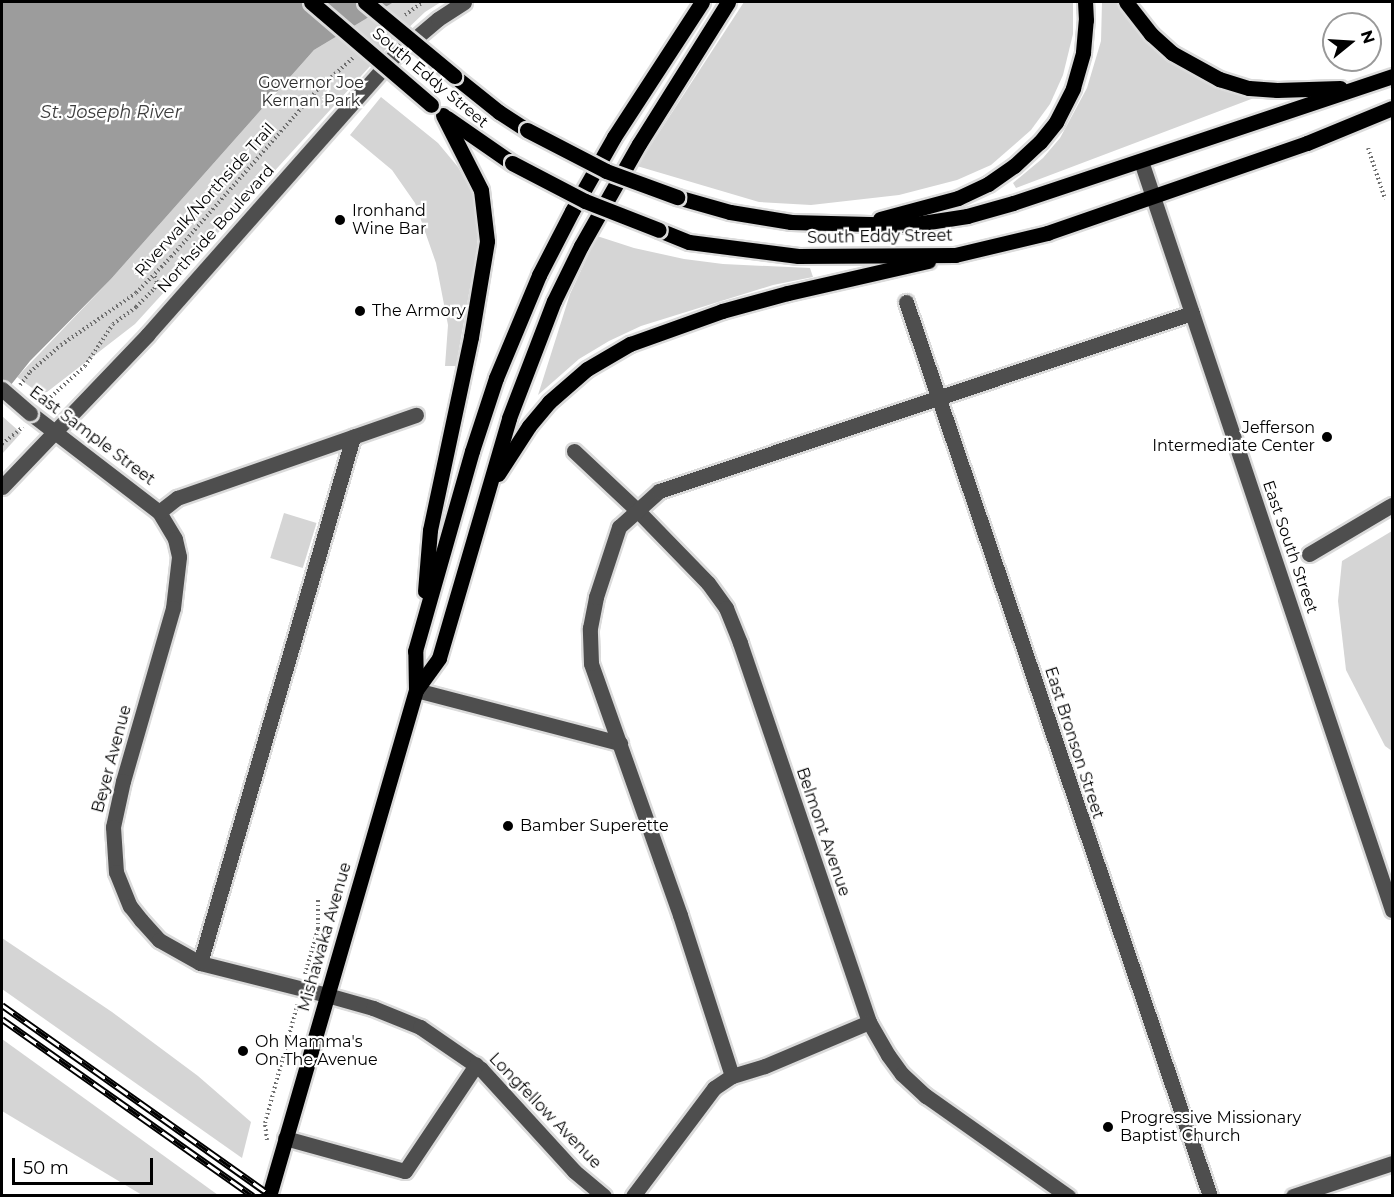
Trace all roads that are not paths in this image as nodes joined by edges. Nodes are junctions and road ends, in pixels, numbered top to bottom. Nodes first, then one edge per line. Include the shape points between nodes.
1 (311, 2) edge
2 (366, 2) edge
3 (464, 2) edge
4 (702, 2) edge
5 (728, 2) edge
6 (1084, 2) edge
7 (1126, 2) edge
8 (1392, 76) edge
9 (1358, 88) junction
10 (1392, 108) edge
11 (437, 110) junction
12 (1141, 161) junction
13 (1153, 197) junction
14 (854, 226) junction
15 (955, 255) junction
16 (906, 302) dead end
17 (1192, 313) junction
18 (8, 390) edge
19 (938, 399) junction
20 (416, 415) dead end
21 (56, 432) junction
22 (353, 437) junction
23 (574, 451) dead end
24 (2, 487) edge
25 (487, 492) junction
26 (1392, 505) edge
27 (638, 511) junction
28 (159, 513) junction
29 (1309, 554) dead end
30 (422, 627) junction
31 (416, 690) junction
32 (620, 743) junction
33 (1392, 910) edge
34 (200, 963) junction
35 (327, 995) junction
36 (869, 1022) junction
37 (476, 1065) junction
38 (732, 1076) junction
39 (285, 1138) junction
40 (1392, 1163) edge
41 (269, 1196) edge
42 (604, 1196) edge
43 (633, 1196) edge
44 (1068, 1196) edge
45 (1210, 1196) edge
46 (1293, 1196) edge

1 - 11 main road, South Eddy Street, bridge
2 - 14 main road, South Eddy Street, bridge via 499,112 606,171 730,212 791,222
3 - 21 street, Northside Boulevard via 393,58
4 - 30 main road via 614,137 539,275 496,378
5 - 25 main road, Mishawaka Avenue via 639,144 577,255 514,405
6 - 14 main road via 1083,52 1073,88 1056,122 1040,142 997,178 958,198
7 - 9 main road via 1172,53 1219,79 1249,88 1277,90
8 - 9 main road, South Eddy Street
9 - 12 main road, South Eddy Street
10 - 13 main road, South Eddy Street via 1307,143
11 - 15 main road, South Eddy Street, bridge via 512,163 585,201 689,242 798,256
11 - 30 main road via 481,190 487,241 430,530
12 - 13 street, East South Street
12 - 14 main road, South Eddy Street via 967,216 909,225
13 - 15 main road, South Eddy Street via 1047,233
13 - 17 street, East South Street
15 - 25 main road via 788,292 678,326 623,348 587,369 549,402
16 - 19 street, East Bronson Street
17 - 19 street
17 - 33 street, East South Street
18 - 21 street, East Sample Street, bridge
19 - 27 street via 659,491
19 - 45 street, East Bronson Street
20 - 22 street
21 - 24 street, Northside Boulevard
21 - 28 street, East Sample Street
22 - 28 street via 177,498
22 - 34 street
23 - 27 street, Belmont Avenue
25 - 31 main road, Mishawaka Avenue via 440,658
26 - 29 street
27 - 32 street via 619,527 596,597 588,645
27 - 36 street, Belmont Avenue via 726,608
28 - 34 street, Beyer Avenue via 175,539 179,574 173,608 123,782 113,827 113,853 122,888 141,921 159,940
30 - 31 main road, Mishawaka Avenue via 415,651
31 - 32 street
31 - 35 main road, Mishawaka Avenue
32 - 38 street
34 - 35 street, Beyer Avenue
35 - 37 street, Longfellow Avenue via 420,1027
35 - 39 main road, Mishawaka Avenue
36 - 38 street
36 - 44 street, Belmont Avenue via 902,1074 926,1096
37 - 39 street via 405,1171
37 - 42 street, Longfellow Avenue via 574,1170
38 - 43 street via 709,1094
39 - 41 main road, Mishawaka Avenue
40 - 46 street

